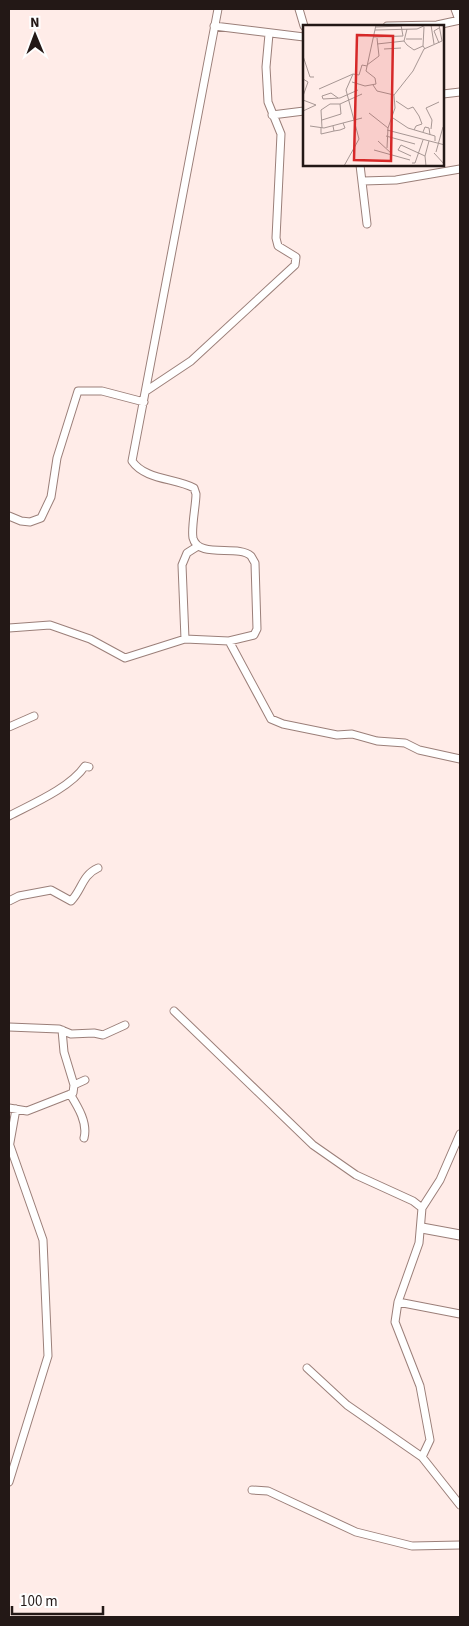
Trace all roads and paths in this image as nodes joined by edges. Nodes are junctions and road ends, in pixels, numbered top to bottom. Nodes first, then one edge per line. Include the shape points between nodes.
1 (218, 9) edge
2 (299, 9) edge
3 (455, 9) edge
4 (460, 20) edge
5 (303, 25) edge
6 (412, 25) edge
7 (214, 26) junction
8 (269, 34) junction
9 (303, 37) edge
10 (460, 92) edge
11 (444, 94) edge
12 (303, 111) edge
13 (272, 115) junction
14 (360, 166) edge
15 (460, 168) edge
16 (363, 181) junction
17 (367, 224) dead end
18 (146, 391) junction
19 (144, 402) junction
20 (9, 516) edge
21 (198, 546) junction
22 (9, 628) edge
23 (185, 639) junction
24 (229, 641) junction
25 (34, 716) dead end
26 (9, 727) edge
27 (460, 759) edge
28 (88, 767) dead end
29 (9, 816) edge
30 (98, 868) dead end
31 (9, 901) edge
32 (174, 1011) dead end
33 (126, 1025) dead end
34 (9, 1027) edge
35 (62, 1030) junction
36 (85, 1080) dead end
37 (74, 1085) junction
38 (70, 1094) junction
39 (12, 1108) edge
40 (460, 1134) edge
41 (84, 1138) dead end
42 (9, 1145) edge
43 (422, 1208) junction
44 (422, 1228) junction
45 (460, 1235) edge
46 (398, 1302) junction
47 (460, 1314) edge
48 (307, 1368) dead end
49 (422, 1457) junction
50 (9, 1482) edge
51 (252, 1490) dead end
52 (460, 1505) edge
53 (460, 1545) edge

1 - 7 street
2 - 5 street
3 - 4 street
4 - 6 street
7 - 8 street
7 - 18 street
8 - 9 street
8 - 13 street via 266,67
10 - 11 street
12 - 13 street
13 - 18 street via 281,134 276,238 278,246 296,257 295,265 192,361
14 - 16 street
15 - 16 street via 396,180
16 - 17 street
18 - 19 street
19 - 20 street via 102,392 78,391 57,458 46,510 41,518 30,522
19 - 21 street via 132,461 137,468 148,473 194,488 194,538
21 - 23 street via 187,553 182,564
21 - 24 street via 206,550 248,553 254,563 257,629 254,636
22 - 23 street via 50,625 90,638 125,658
23 - 24 street
24 - 27 street via 271,718 283,724 337,735 352,734 377,741 406,743 419,750
25 - 26 street
28 - 29 street via 85,766 37,802
30 - 31 street via 86,876 71,901 51,890
32 - 43 street via 313,1146 356,1175 414,1201
33 - 35 street via 103,1035 71,1034
34 - 35 street
35 - 37 street via 64,1052
36 - 37 street
37 - 38 street
38 - 39 street via 27,1111
38 - 41 street via 82,1119
39 - 42 street
40 - 43 street via 440,1180
42 - 50 street via 42,1240 48,1356
43 - 44 street
44 - 45 street
44 - 46 street via 420,1243
46 - 47 street
46 - 49 street via 395,1322 420,1386 430,1440
48 - 49 street via 347,1405
49 - 52 street
51 - 53 street via 268,1491 356,1532 412,1546

